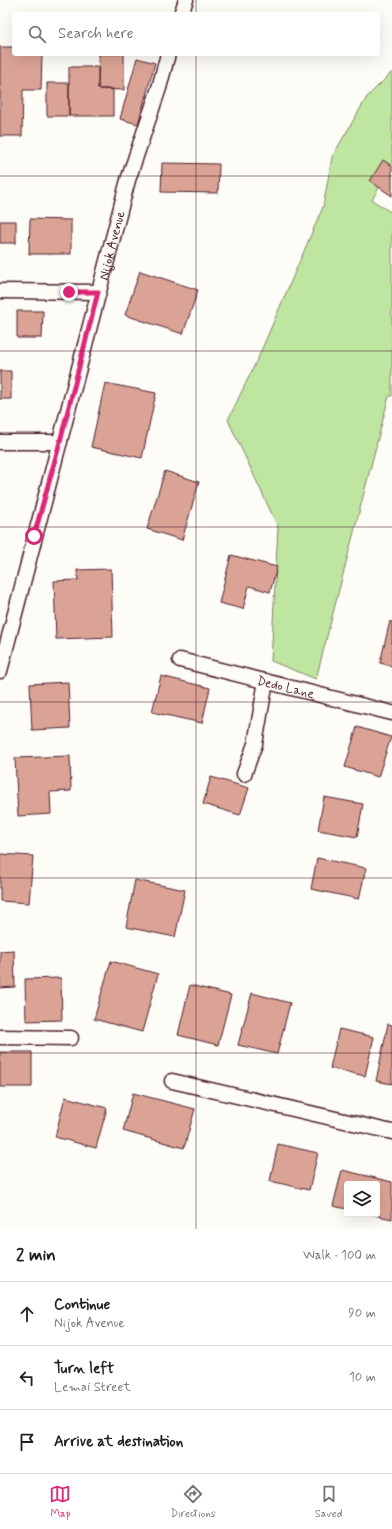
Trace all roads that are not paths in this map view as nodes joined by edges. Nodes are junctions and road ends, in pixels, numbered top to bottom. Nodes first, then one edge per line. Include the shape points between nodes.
1 (186, 0) edge
2 (182, 12) edge
3 (167, 56) edge
4 (0, 291) edge
5 (98, 292) junction
6 (0, 442) edge
7 (60, 442) junction
8 (180, 660) dead end
9 (0, 671) edge
10 (266, 681) junction
11 (392, 713) edge
12 (244, 774) dead end
13 (0, 1037) edge
14 (71, 1038) dead end
15 (172, 1081) dead end
16 (392, 1132) edge

1 - 2 street
3 - 5 street, Nijok Avenue via 128,180
4 - 5 street
5 - 7 street, Nijok Avenue
6 - 7 street
7 - 9 street, Nijok Avenue
8 - 10 street, Dedo Lane
10 - 11 street, Dedo Lane
10 - 12 street via 255,744
13 - 14 street
15 - 16 street

